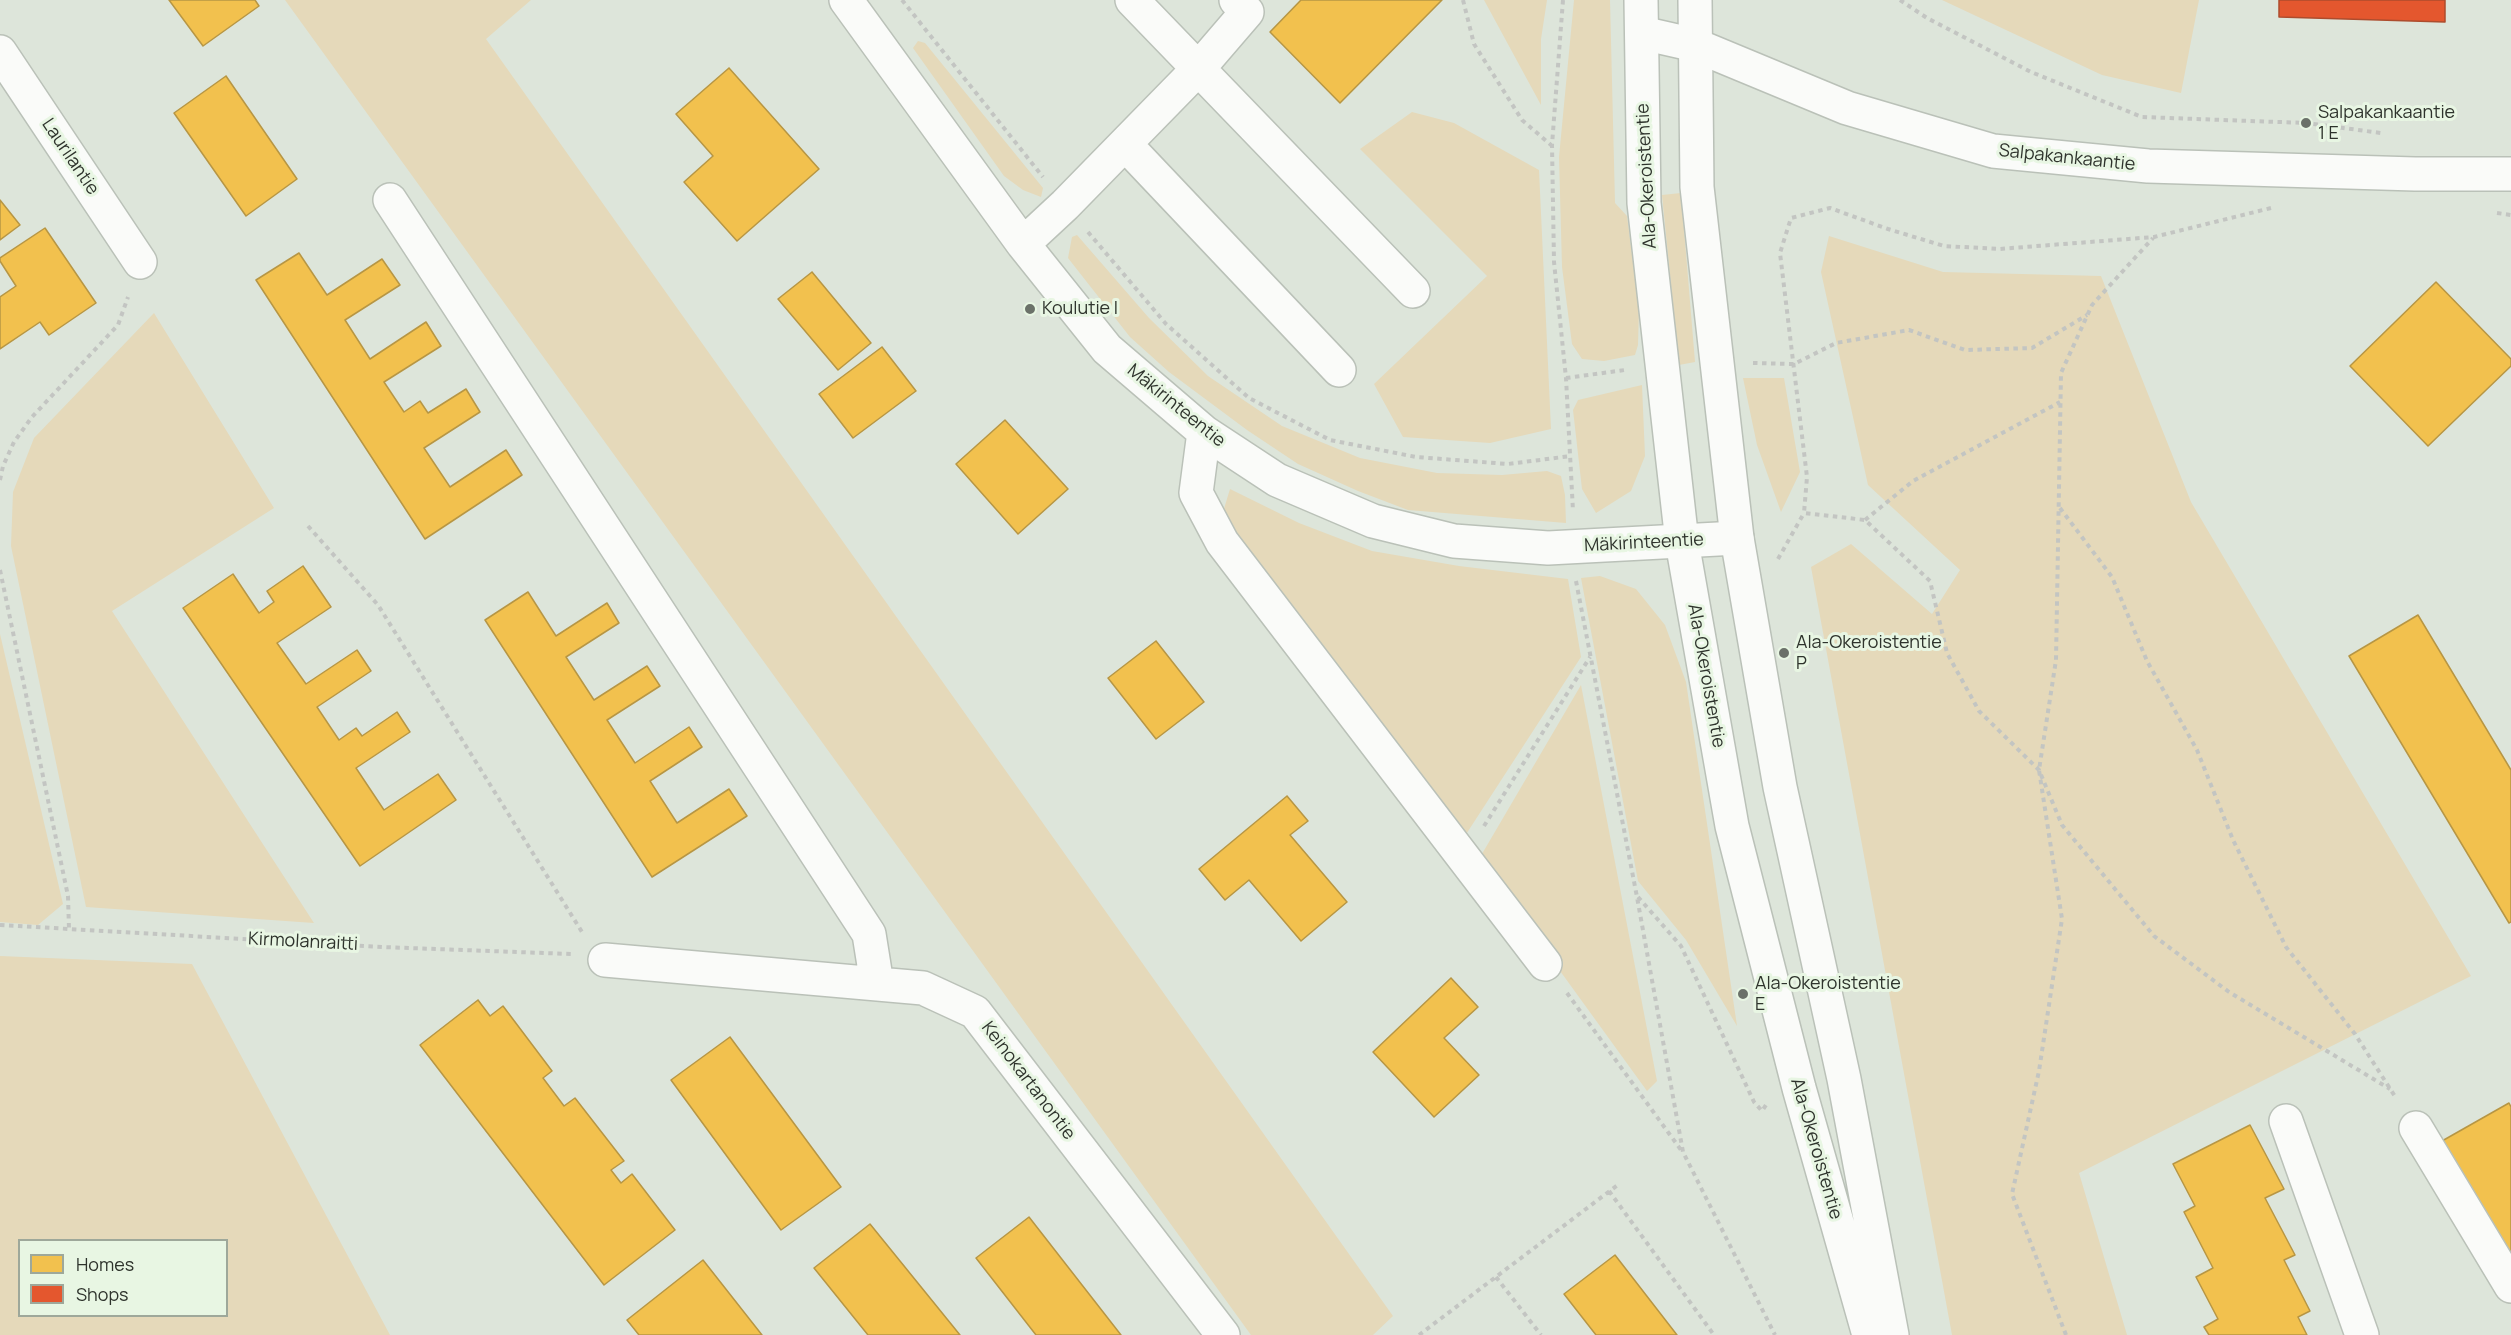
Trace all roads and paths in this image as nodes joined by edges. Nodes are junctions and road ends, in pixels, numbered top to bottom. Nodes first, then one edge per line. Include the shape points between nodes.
1 (846, 0) edge
2 (902, 0) edge
3 (1132, 0) edge
4 (1236, 0) edge
5 (1463, 0) edge
6 (1563, 0) edge
7 (1641, 0) edge
8 (1695, 0) edge
9 (1900, 0) edge
10 (1642, 33) junction
11 (1695, 45) junction
12 (0, 52) edge
13 (1198, 69) junction
14 (2388, 135) dead end
15 (1125, 144) junction
16 (1552, 145) junction
17 (2511, 174) edge
18 (390, 200) dead end
19 (1065, 205) junction
20 (2278, 207) dead end
21 (2154, 237) junction
22 (1023, 244) junction
23 (140, 262) joint
24 (1413, 291) dead end
25 (2087, 315) junction
26 (1751, 363) dead end
27 (1794, 364) junction
28 (1339, 370) dead end
29 (1624, 370) dead end
30 (1566, 378) junction
31 (2061, 402) junction
32 (1204, 432) junction
33 (1570, 456) junction
34 (0, 480) edge
35 (2060, 507) junction
36 (1574, 517) dead end
37 (1864, 520) junction
38 (308, 526) dead end
39 (1737, 538) junction
40 (1683, 542) junction
41 (0, 570) edge
42 (1575, 575) dead end
43 (1590, 656) junction
44 (2039, 770) junction
45 (1464, 859) junction
46 (1637, 897) junction
47 (0, 925) edge
48 (69, 929) junction
49 (600, 957) junction
50 (1545, 964) joint
51 (878, 984) junction
52 (2390, 1089) junction
53 (1767, 1103) dead end
54 (2286, 1121) dead end
55 (2416, 1128) joint
56 (1683, 1152) junction
57 (1619, 1184) dead end
58 (1609, 1191) junction
59 (1496, 1277) junction
60 (2511, 1286) edge
61 (1223, 1335) edge
62 (1419, 1335) edge
63 (1541, 1335) edge
64 (1714, 1335) edge
65 (1775, 1335) edge
66 (1869, 1335) edge
67 (1892, 1335) edge
68 (2066, 1335) edge
69 (2362, 1335) edge

1 - 22 street, Mäkirinteentie
2 - 19 path
3 - 13 street
4 - 13 street via 1247,12
5 - 16 path via 1474,45 1522,120
6 - 16 path
7 - 10 street, Ala-Okeroistentie
8 - 11 street, Ala-Okeroistentie
9 - 14 path via 2031,72 2142,117 2306,123
10 - 11 street, Salpakankaantie
10 - 40 street, Ala-Okeroistentie via 1644,203
11 - 17 street, Salpakankaantie via 1847,108 1993,151 2148,166
11 - 39 street, Ala-Okeroistentie via 1697,187
12 - 23 street, Laurilantie
13 - 15 street
13 - 24 street
15 - 19 street
15 - 28 street
16 - 30 path via 1554,262
18 - 51 street via 869,934
19 - 22 street
19 - 33 path via 1166,324 1249,398 1330,440 1416,457 1508,464
20 - 21 path
21 - 25 path
21 - 27 path via 1999,249 1944,246 1830,208 1791,218 1780,253
22 - 32 street, Mäkirinteentie via 1107,349
23 - 34 path via 118,325 32,417 14,442
25 - 27 path via 2032,348 1965,350 1909,330 1836,343
25 - 31 path via 2061,373
26 - 27 path
27 - 37 path via 1807,477 1804,513
29 - 30 path
30 - 33 path
31 - 35 path
31 - 37 path via 1913,481
32 - 40 street, Mäkirinteentie via 1277,480 1373,521 1454,541 1548,548
32 - 45 street via 1196,493 1222,542
33 - 36 path
35 - 44 path via 2056,660
35 - 52 path via 2112,577 2147,661 2197,750 2233,840 2286,947 2355,1034
37 - 44 path via 1930,580 1947,653 1979,711
38 - 49 path via 378,605
39 - 40 street, Mäkirinteentie
39 - 67 street, Ala-Okeroistentie via 1780,787 1844,1079
40 - 66 street, Ala-Okeroistentie via 1732,826 1799,1088
41 - 48 path via 68,896
42 - 43 path
43 - 45 path
43 - 46 path
44 - 52 path via 2062,825 2154,936 2229,992
44 - 68 path via 2062,919 2039,1071 2012,1194
45 - 50 street
46 - 53 path via 1681,946 1754,1102 1762,1111
46 - 56 path
47 - 48 path, Kirmolanraitti
48 - 49 path, Kirmolanraitti
49 - 51 street, Keinokartanontie
50 - 56 path
51 - 61 street, Keinokartanontie via 923,988 975,1012
52 - 55 path
54 - 69 street
55 - 60 street
56 - 65 path
57 - 58 path
58 - 59 path
58 - 64 path
59 - 62 path
59 - 63 path

